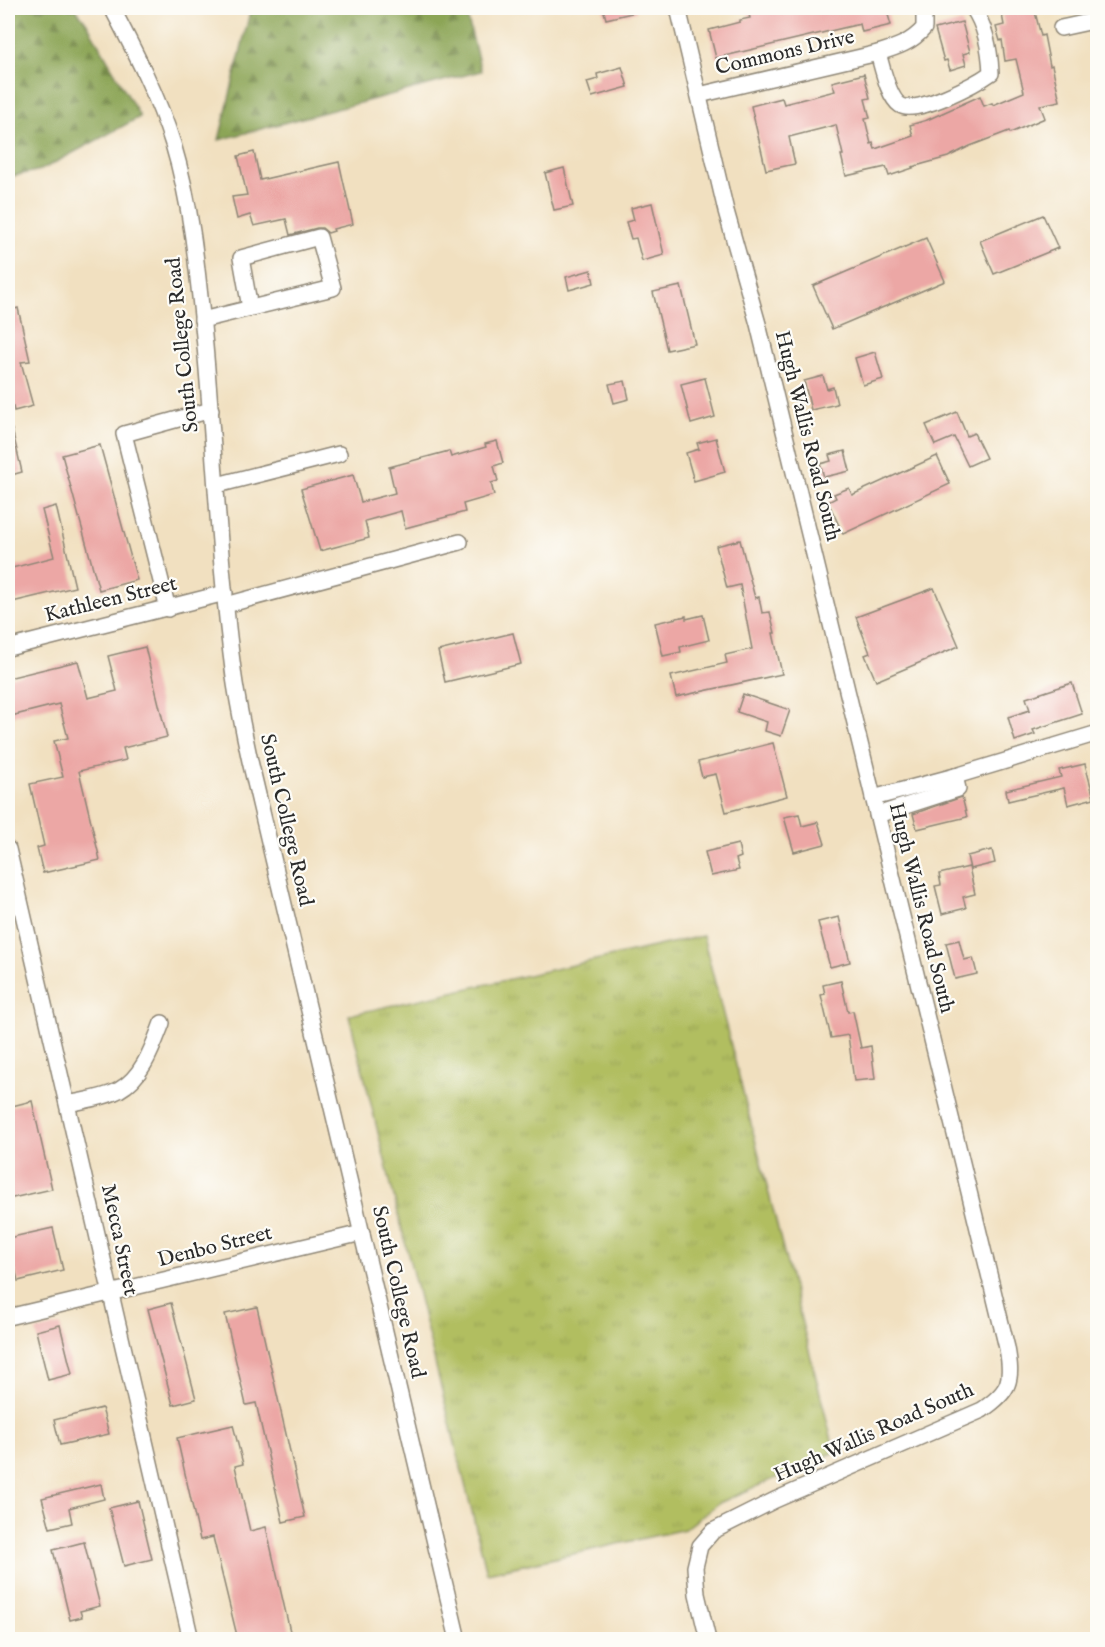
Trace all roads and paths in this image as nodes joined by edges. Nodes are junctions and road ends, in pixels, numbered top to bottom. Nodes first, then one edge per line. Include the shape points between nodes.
1 (112, 8) edge
2 (678, 8) edge
3 (924, 8) edge
4 (973, 8) edge
5 (1098, 20) edge
6 (1061, 28) dead end
7 (878, 53) junction
8 (699, 95) junction
9 (250, 308) junction
10 (202, 320) junction
11 (211, 410) junction
12 (339, 454) dead end
13 (217, 485) junction
14 (460, 542) dead end
15 (226, 599) junction
16 (168, 609) junction
17 (8, 648) edge
18 (1098, 733) edge
19 (955, 776) junction
20 (873, 798) junction
21 (877, 815) junction
22 (8, 849) edge
23 (162, 1023) dead end
24 (68, 1104) junction
25 (362, 1233) junction
26 (109, 1294) junction
27 (8, 1317) edge
28 (191, 1640) edge
29 (458, 1640) edge
30 (708, 1640) edge

1 - 10 street, South College Road via 156,96 173,145 186,194
2 - 8 street, Hugh Wallis Road South
3 - 7 street, Commons Drive via 924,28 916,37 905,45
4 - 7 street via 985,30 991,58 991,73 974,85 908,108 893,96
5 - 6 street
7 - 8 street, Commons Drive
8 - 20 street, Hugh Wallis Road South
9 - 9 street via 333,288 319,237 241,258
9 - 10 street
10 - 11 street, South College Road
11 - 13 street, South College Road
11 - 16 street via 124,434
12 - 13 street
13 - 15 street, South College Road
14 - 15 street, Kathleen Street
15 - 16 street, Kathleen Street
15 - 25 street, South College Road via 234,678 250,761
16 - 17 street, Kathleen Street
18 - 19 street
19 - 20 street
19 - 21 street via 958,789
20 - 21 street, Hugh Wallis Road South
21 - 30 street, Hugh Wallis Road South via 1007,1348 1008,1385 998,1399 966,1418 713,1530 700,1545 694,1567
22 - 24 street, Mecca Street
23 - 24 street via 144,1064 130,1083 117,1091
24 - 26 street, Mecca Street
25 - 26 street, Denbo Street
25 - 29 street, South College Road
26 - 27 street, Denbo Street
26 - 28 street, Mecca Street

